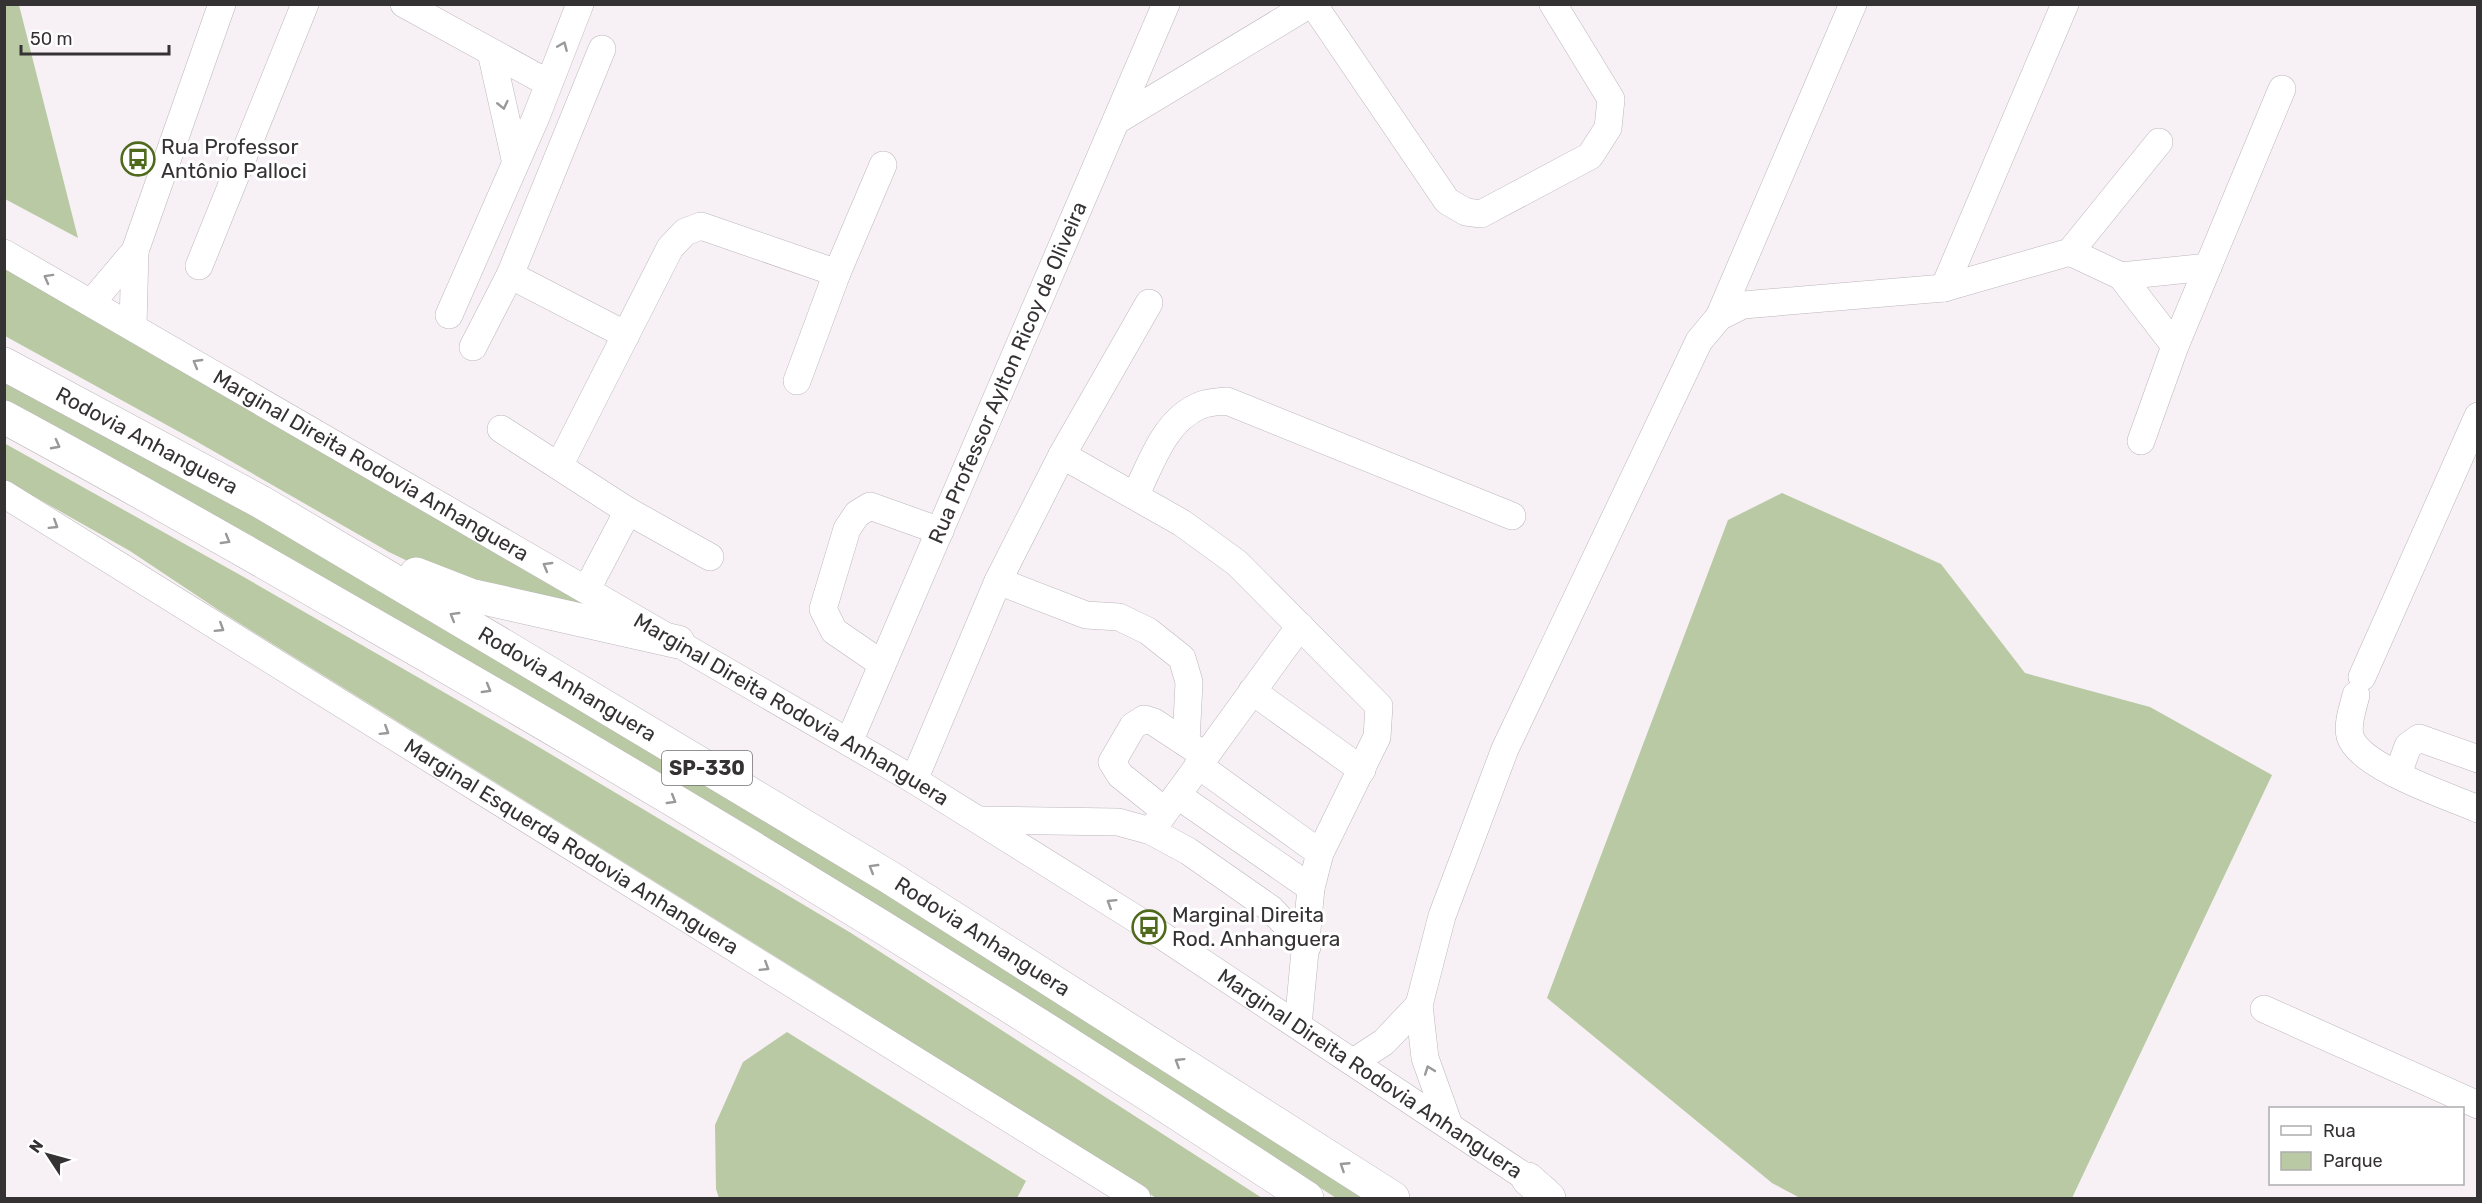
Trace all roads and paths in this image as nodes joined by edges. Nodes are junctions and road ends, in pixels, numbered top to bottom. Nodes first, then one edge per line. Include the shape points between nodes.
1 (222, 4) edge
2 (305, 4) edge
3 (404, 4) edge
4 (1166, 4) edge
5 (1311, 4) edge
6 (1553, 4) edge
7 (1853, 4) edge
8 (2065, 4) edge
9 (576, 6) edge
10 (602, 49) dead end
11 (492, 52) junction
12 (548, 83) junction
13 (2282, 89) dead end
14 (1116, 121) junction
15 (2158, 142) dead end
16 (515, 159) junction
17 (883, 165) dead end
18 (135, 251) junction
19 (2070, 252) junction
20 (4, 253) edge
21 (199, 266) dead end
22 (2208, 267) junction
23 (837, 273) junction
24 (510, 274) junction
25 (2121, 276) junction
26 (1944, 288) junction
27 (92, 302) junction
28 (1149, 303) dead end
29 (449, 315) dead end
30 (1719, 317) junction
31 (133, 326) junction
32 (626, 335) junction
33 (2175, 346) junction
34 (473, 347) dead end
35 (4, 364) edge
36 (797, 381) dead end
37 (2478, 416) edge
38 (4, 417) edge
39 (501, 429) dead end
40 (2141, 441) dead end
41 (1062, 455) junction
42 (559, 466) junction
43 (4, 494) edge
44 (1135, 496) junction
45 (261, 502) junction
46 (628, 511) junction
47 (1512, 516) dead end
48 (940, 531) junction
49 (710, 557) dead end
50 (998, 581) junction
51 (587, 589) junction
52 (1299, 626) junction
53 (678, 642) junction
54 (882, 664) junction
55 (1252, 691) junction
56 (849, 742) junction
57 (1196, 754) junction
58 (2478, 759) edge
59 (1362, 770) junction
60 (2397, 774) junction
61 (914, 780) junction
62 (2478, 809) edge
63 (1164, 812) junction
64 (978, 820) junction
65 (1320, 853) junction
66 (1311, 888) junction
67 (1307, 947) junction
68 (1419, 1005) junction
69 (2264, 1009) dead end
70 (1298, 1025) junction
71 (1355, 1061) junction
72 (2478, 1106) edge
73 (1449, 1125) junction
74 (1538, 1189) edge
75 (1137, 1198) edge
76 (1307, 1198) edge
77 (1393, 1198) edge
78 (1558, 1198) edge

1 - 18 street
2 - 21 street
3 - 11 street
4 - 14 street, Rua Professor Aylton Ricoy de Oliveira
5 - 6 street via 1447,201 1466,212 1481,213 1590,156 1608,128 1611,99
5 - 14 street
7 - 30 street
8 - 26 street
12 -> 9 street
10 - 24 street
11 - 12 street
11 -> 16 street
12 - 16 street
13 - 22 street
14 - 48 street, Rua Professor Aylton Ricoy de Oliveira
15 - 19 street
16 - 29 street
17 - 23 street
18 - 27 street
18 - 31 street
19 - 25 street
19 - 26 street
27 -> 20 street, Marginal Direita Rodovia Anhanguera
22 - 25 street
22 - 33 street
23 - 32 street via 700,226 685,232 670,248
23 - 36 street
24 - 32 street
24 - 34 street
25 - 33 street
26 - 30 street via 1743,305
27 - 31 street, Marginal Direita Rodovia Anhanguera
28 - 41 street
30 - 68 street via 1699,340 1505,749 1442,916
51 -> 31 street, Marginal Direita Rodovia Anhanguera
32 - 42 street
33 - 40 street
35 - 45 highway, Rodovia Anhanguera / SP-330
37 - 60 street via 2359,686 2349,725 2356,748 2380,767
38 -> 76 highway, SP-330 via 120,479 516,706 931,957
39 - 42 street
41 - 44 street
41 - 50 street
42 - 46 street
43 -> 75 street, Marginal Esquerda Rodovia Anhanguera
44 - 47 street via 1164,436 1183,415 1200,405 1227,401
44 - 52 street via 1238,563
45 - 53 highway via 438,585
77 -> 45 highway, Rodovia Anhanguera / SP-330 via 889,877
46 - 49 street
46 - 51 street
48 - 54 street, Rua Professor Aylton Ricoy de Oliveira
48 - 54 street via 870,506 857,514 847,530 823,609 834,631
50 - 57 street via 1086,615 1119,617 1148,631 1182,658 1189,682
50 - 61 street
51 - 53 street, Marginal Direita Rodovia Anhanguera
52 - 55 street
52 - 59 street via 1379,706 1377,737
53 - 56 street, Marginal Direita Rodovia Anhanguera
54 - 56 street, Rua Professor Aylton Ricoy de Oliveira
55 - 57 street
55 - 59 street
56 - 61 street, Marginal Direita Rodovia Anhanguera
57 - 63 street
57 - 63 street via 1154,722 1144,719 1132,726 1112,762 1120,775
57 - 65 street
58 - 60 street via 2419,738 2408,746
59 - 65 street
60 - 62 street
61 - 64 street, Marginal Direita Rodovia Anhanguera
63 - 64 street via 1118,822
63 - 66 street
63 - 67 street via 1188,851 1271,909
70 -> 64 street, Marginal Direita Rodovia Anhanguera
65 - 66 street
66 - 67 street
67 - 70 street
68 - 71 street via 1384,1042
73 -> 68 street via 1425,1058
69 - 72 street
70 - 71 street, Marginal Direita Rodovia Anhanguera
71 - 73 street, Marginal Direita Rodovia Anhanguera
73 - 74 street, Marginal Direita Rodovia Anhanguera
74 - 78 street, Marginal Direita Rodovia Anhanguera

